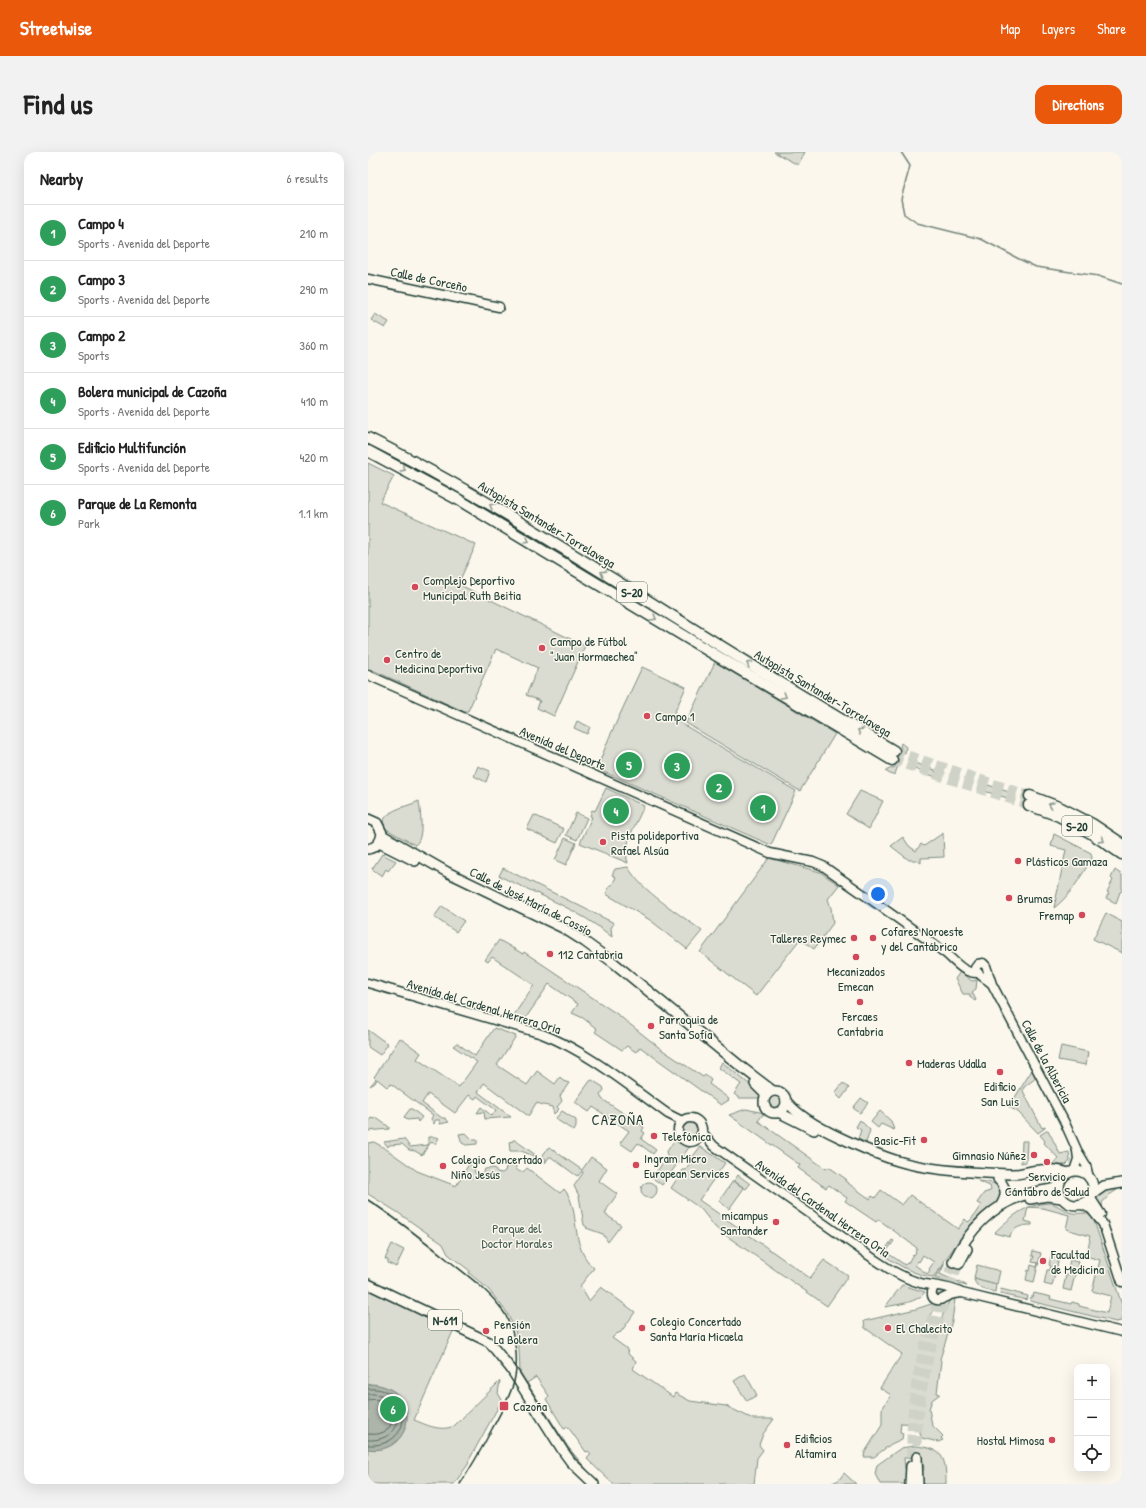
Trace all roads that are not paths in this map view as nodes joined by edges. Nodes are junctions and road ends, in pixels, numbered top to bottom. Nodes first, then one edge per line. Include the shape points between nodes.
1 (368, 279) edge
2 (496, 304) dead end
3 (368, 438) edge
4 (368, 451) edge
5 (368, 675) edge
6 (368, 819) edge
7 (380, 839) junction
8 (1122, 844) edge
9 (368, 849) edge
10 (1122, 854) edge
11 (980, 971) joint
12 (368, 983) edge
13 (770, 1093) junction
14 (786, 1101) junction
15 (778, 1112) junction
16 (680, 1124) junction
17 (703, 1133) junction
18 (697, 1141) junction
19 (714, 1146) junction
20 (1077, 1150) junction
21 (1071, 1172) junction
22 (1122, 1178) edge
23 (998, 1179) junction
24 (1090, 1179) junction
25 (1122, 1183) edge
26 (1059, 1185) junction
27 (1091, 1196) junction
28 (1062, 1198) junction
29 (1080, 1204) junction
30 (1001, 1205) junction
31 (1103, 1224) junction
32 (1122, 1282) edge
33 (368, 1284) edge
34 (937, 1287) junction
35 (962, 1292) junction
36 (944, 1298) junction
37 (1122, 1328) edge
38 (1113, 1330) junction
39 (1122, 1332) edge
40 (594, 1484) edge
41 (911, 1484) edge
42 (919, 1484) edge

1 - 2 main road, Calle de Corceño
4 -> 3 highway, Autopista Santander-Torrelavega / S-20 via 466,504 709,651 893,756 799,695 498,510 416,462
5 - 11 main road, Avenida del Deporte via 770,853 823,866 956,962
6 - 7 main road via 378,824 381,829
7 - 9 main road via 375,847
7 - 13 main road, Calle de José María de Cossío via 455,883 560,932 582,946 630,981 761,1089
8 -> 10 highway, S-20 via 1061,808 1030,801 1091,833
11 - 20 main road, Calle de la Albericia via 992,984
12 - 16 main road, Avenida del Cardenal Herrera Oria via 558,1040 575,1049
13 - 14 main road via 782,1093
13 - 15 main road via 764,1102 766,1108 773,1113
14 - 15 main road via 784,1108
14 - 21 main road via 821,1128 852,1144 899,1162 999,1174 1040,1170
15 - 23 main road via 840,1144 892,1165 935,1174
16 - 17 main road via 690,1118 696,1119 701,1124
16 - 18 main road via 678,1131 682,1139
17 - 18 main road
17 - 19 main road
18 - 19 main road
19 - 34 main road, Avenida del Cardenal Herrera Oria via 888,1268 906,1278
20 - 21 main road via 1078,1158
20 - 24 main road, Calle de la Albericia
21 - 24 main road via 1082,1172
21 - 26 main road via 1061,1179
22 - 24 main road via 1107,1181
23 - 26 main road via 1013,1180 1048,1175 1055,1177
23 - 30 main road via 1006,1190
24 - 27 main road via 1093,1188
25 - 27 main road via 1104,1186
26 - 28 main road
26 - 30 main road via 1029,1193
27 - 29 main road
27 - 31 main road via 1102,1216
28 - 29 main road via 1070,1204
28 - 30 main road via 1046,1196 1028,1199 996,1214 976,1234 956,1263 967,1237
29 - 31 main road via 1097,1215
31 - 32 main road
33 - 40 main road, N-611 via 489,1342 511,1369 571,1462
34 - 35 main road, Avenida del Cardenal Herrera Oria
34 - 36 main road via 946,1292
34 - 36 main road, Avenida del Cardenal Herrera Oria via 931,1293 934,1298
35 - 36 main road
35 - 38 main road, Avenida del Cardenal Herrera Oria
37 - 38 main road, Avenida del Cardenal Herrera Oria
38 - 39 main road, Avenida del Cardenal Herrera Oria
41 - 42 main road via 913,1460

